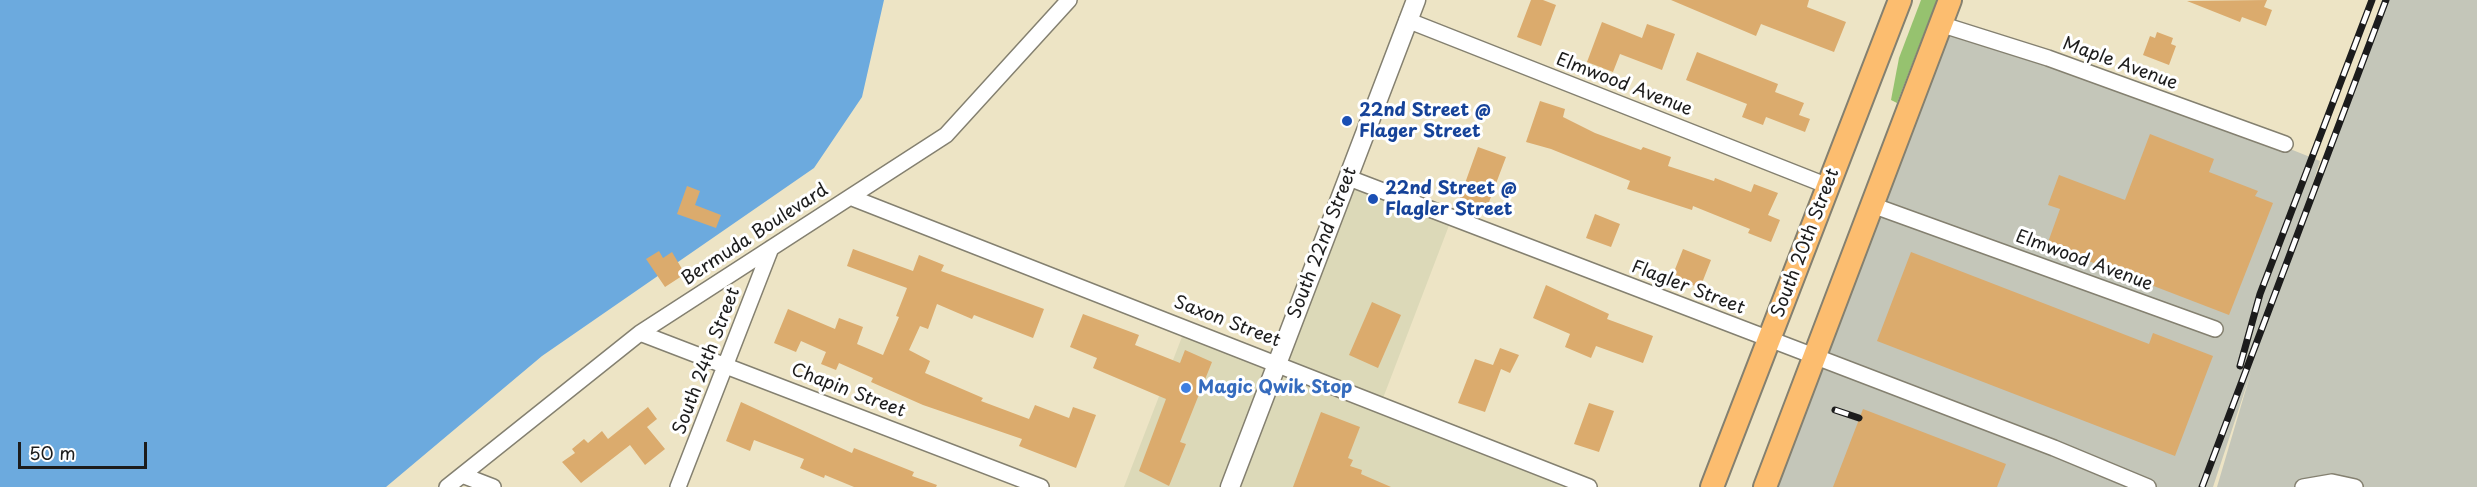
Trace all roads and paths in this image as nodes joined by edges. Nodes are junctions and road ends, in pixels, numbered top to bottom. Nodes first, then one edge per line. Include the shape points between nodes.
1 (1069, 0) edge
2 (1416, 0) edge
3 (1900, 0) edge
4 (1950, 0) edge
5 (1407, 20) junction
6 (1940, 24) junction
7 (2285, 144) dead end
8 (1349, 178) junction
9 (1828, 186) junction
10 (850, 197) junction
11 (1872, 205) junction
12 (771, 248) junction
13 (2215, 329) dead end
14 (640, 333) junction
15 (1768, 340) junction
16 (1813, 358) junction
17 (1276, 362) junction
18 (727, 365) junction
19 (462, 475) junction
20 (447, 487) edge
21 (493, 487) edge
22 (678, 487) edge
23 (1041, 487) edge
24 (1230, 487) edge
25 (1589, 487) edge
26 (1712, 487) edge
27 (1765, 487) edge
28 (2148, 487) edge
29 (2303, 487) edge
30 (2355, 487) edge

1 - 10 street, Bermuda Boulevard via 946,135
2 - 5 street, South 22nd Street
3 - 9 main road, South 20th Street
4 - 6 main road
5 - 8 street, South 22nd Street
5 - 9 street, Elmwood Avenue
6 - 7 street, Maple Avenue via 2048,58
6 - 11 main road
8 - 15 street, Flagler Street
8 - 17 street, South 22nd Street
9 - 15 main road, South 20th Street
10 - 12 street, Bermuda Boulevard
10 - 17 street, Saxon Street
11 - 13 street, Elmwood Avenue
11 - 16 main road
12 - 14 street, Bermuda Boulevard
12 - 18 street, South 24th Street
14 - 18 street, Chapin Street
14 - 19 street, Bermuda Boulevard
15 - 16 street, Flagler Street
15 - 26 main road, South 20th Street
16 - 27 main road
16 - 28 street, Flagler Street
17 - 24 street, South 22nd Street
17 - 25 street, Saxon Street
18 - 22 street, South 24th Street
18 - 23 street, Chapin Street
19 - 20 street, Bermuda Boulevard
19 - 21 street
29 - 30 street via 2332,482

